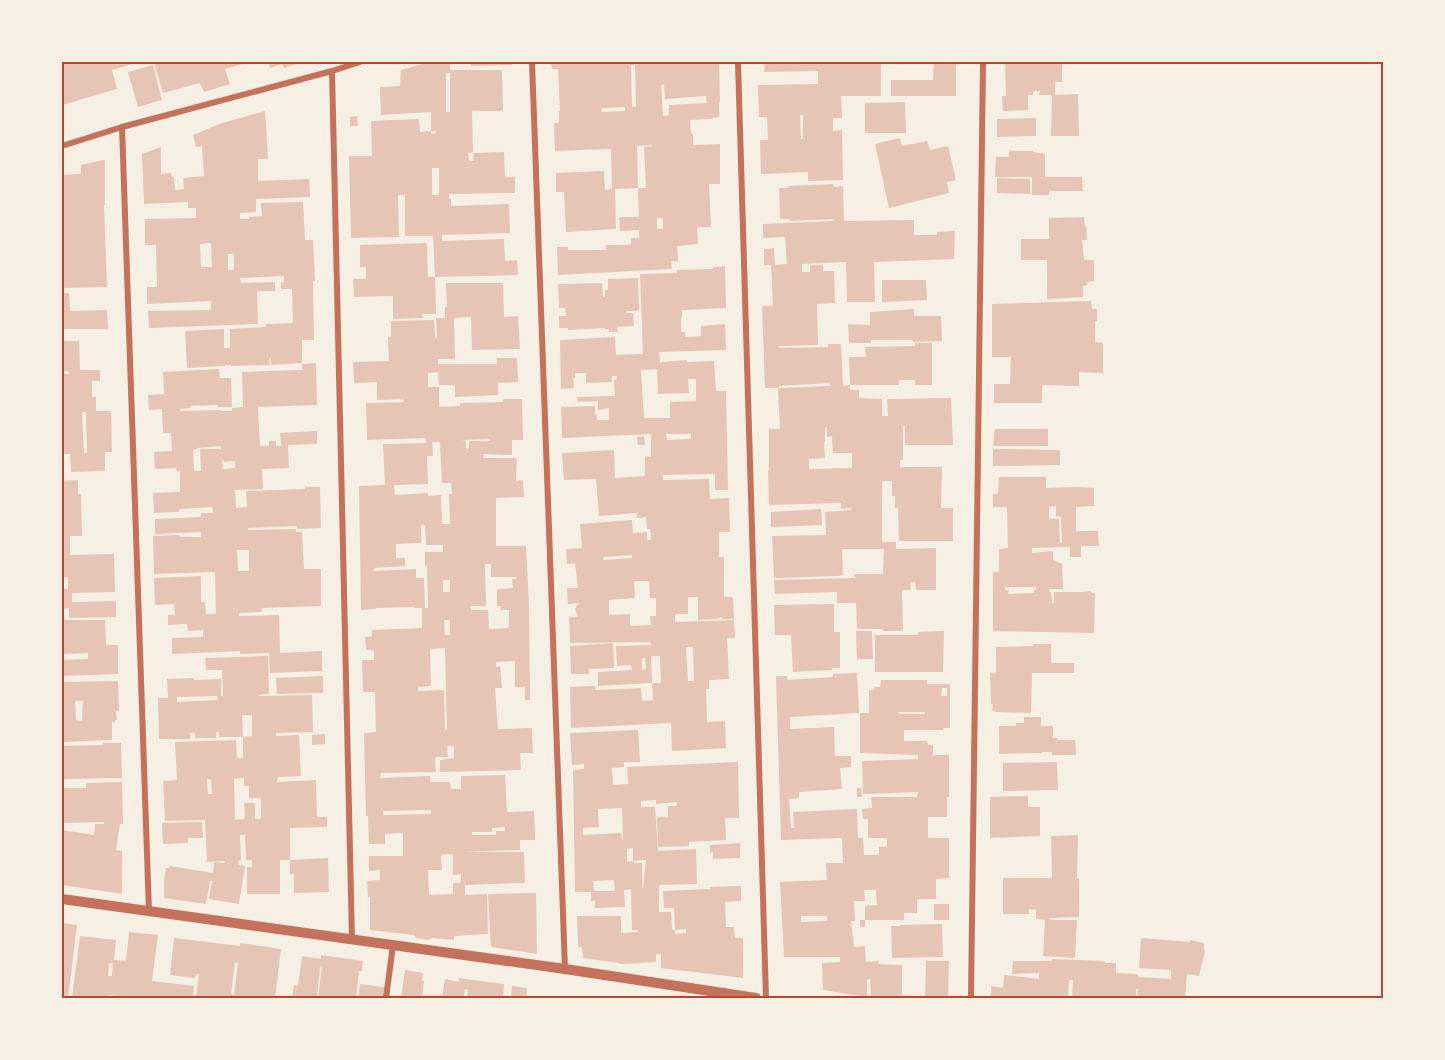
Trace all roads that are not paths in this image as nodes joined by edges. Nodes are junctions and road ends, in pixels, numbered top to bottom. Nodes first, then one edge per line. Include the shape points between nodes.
1 (360, 62) edge
2 (532, 62) edge
3 (738, 62) edge
4 (983, 62) edge
5 (332, 71) junction
6 (122, 127) junction
7 (62, 146) edge
8 (62, 899) edge
9 (149, 912) junction
10 (352, 939) junction
11 (393, 945) junction
12 (565, 969) junction
13 (386, 999) edge
14 (756, 999) edge
15 (766, 999) edge
16 (970, 999) edge

1 - 5 street
2 - 12 street
3 - 15 street
4 - 16 street
5 - 6 street
5 - 10 street
6 - 7 street
6 - 9 street
8 - 9 street
9 - 10 street
10 - 11 street
11 - 12 street
11 - 13 street
12 - 14 street

